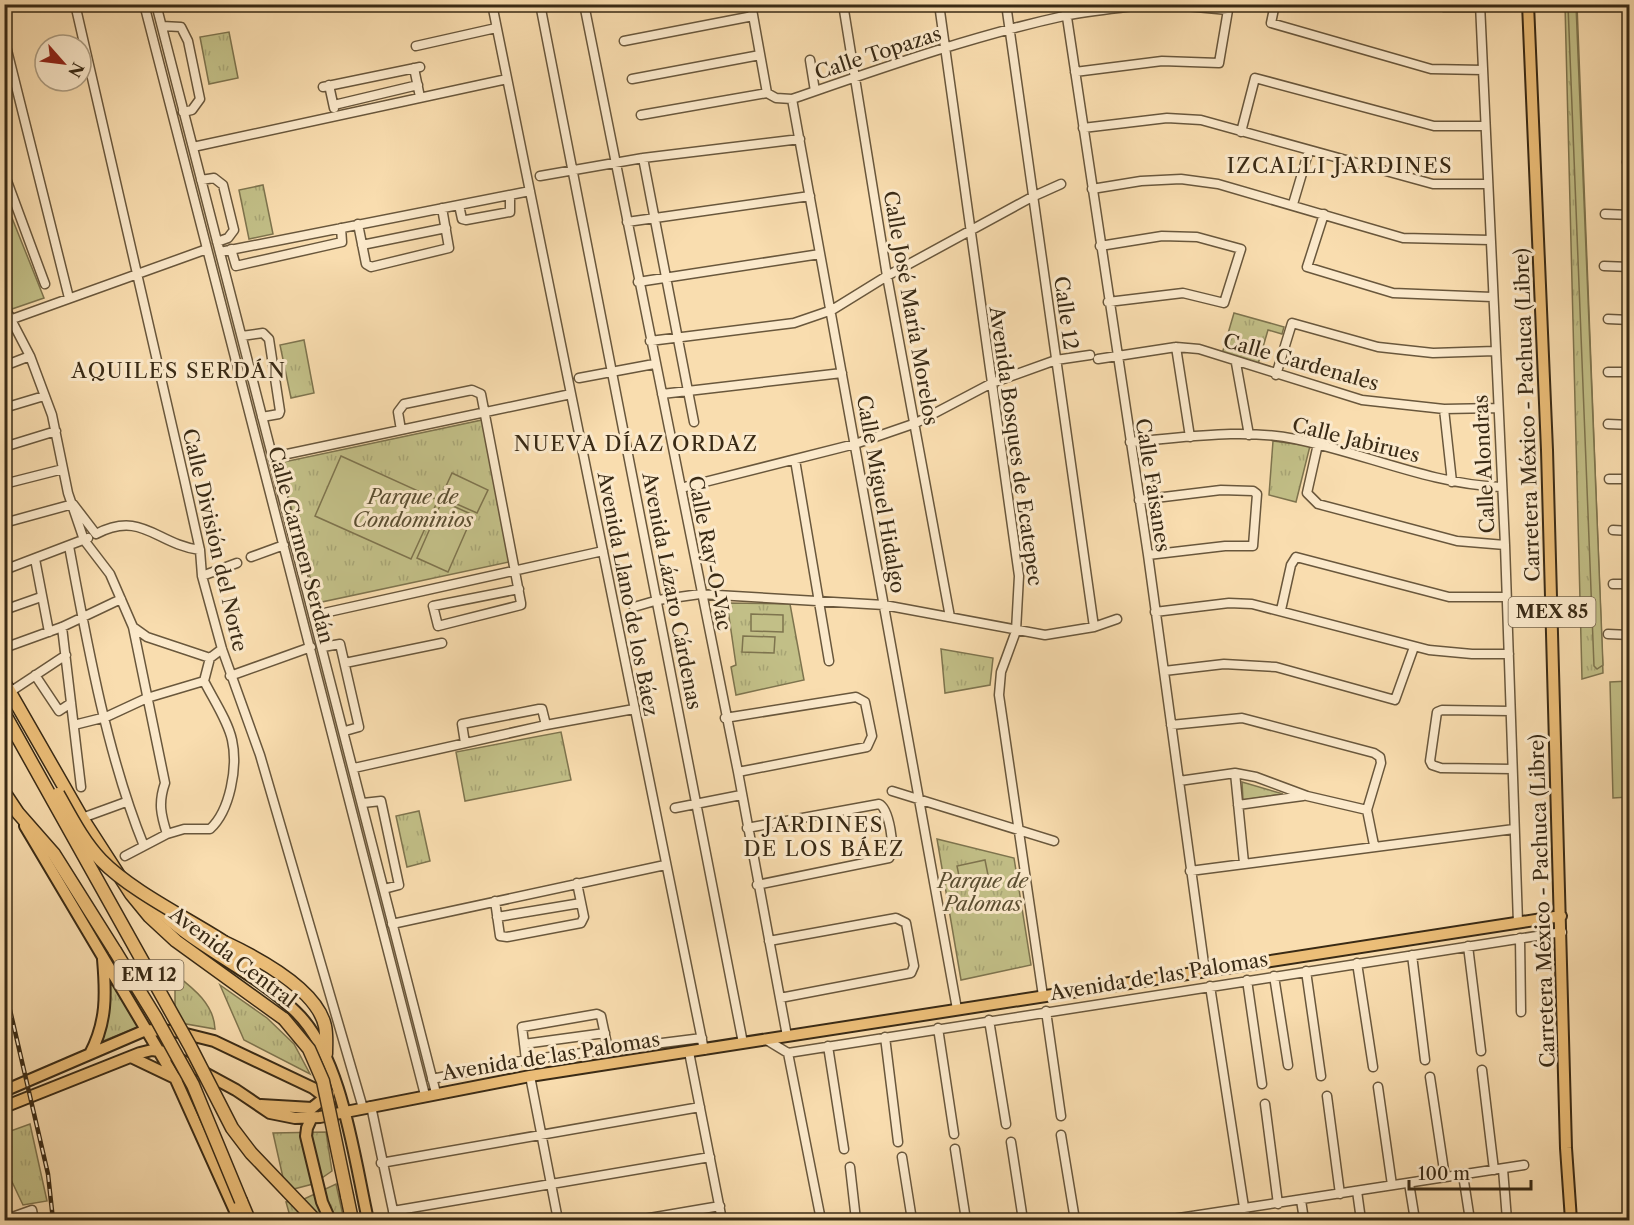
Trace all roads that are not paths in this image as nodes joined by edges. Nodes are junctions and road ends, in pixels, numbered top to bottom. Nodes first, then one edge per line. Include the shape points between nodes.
1 (75, 4) edge
2 (144, 4) edge
3 (156, 4) edge
4 (492, 4) edge
5 (540, 4) edge
6 (584, 4) edge
7 (751, 4) edge
8 (843, 4) edge
9 (939, 4) edge
10 (1005, 4) edge
11 (1065, 4) edge
12 (1150, 4) edge
13 (1164, 4) edge
14 (1275, 4) edge
15 (1433, 4) edge
16 (1528, 4) edge
17 (1480, 6) edge
18 (753, 16) junction
19 (1066, 16) junction
20 (162, 27) junction
21 (496, 28) junction
22 (1009, 30) junction
23 (4, 38) edge
24 (624, 41) dead end
25 (416, 46) dead end
26 (945, 48) junction
27 (760, 56) junction
28 (810, 60) dead end
29 (1483, 70) junction
30 (1075, 72) junction
31 (855, 78) junction
32 (507, 79) junction
33 (632, 79) dead end
34 (418, 85) junction
35 (815, 91) junction
36 (767, 93) junction
37 (420, 97) junction
38 (792, 99) junction
39 (334, 105) junction
40 (183, 112) junction
41 (641, 115) dead end
42 (336, 116) junction
43 (1485, 126) junction
44 (1083, 128) junction
45 (1241, 132) junction
46 (800, 139) junction
47 (193, 147) junction
48 (1309, 150) junction
49 (643, 158) junction
50 (615, 163) junction
51 (572, 170) junction
52 (4, 173) edge
53 (540, 176) dead end
54 (201, 180) junction
55 (1061, 184) dead end
56 (1488, 184) junction
57 (1092, 189) junction
58 (530, 191) junction
59 (510, 195) junction
60 (810, 196) junction
61 (1032, 197) junction
62 (1293, 204) junction
63 (459, 205) junction
64 (442, 208) junction
65 (1323, 214) junction
66 (1605, 214) dead end
67 (1629, 215) edge
68 (654, 218) junction
69 (627, 222) junction
70 (358, 224) junction
71 (341, 228) junction
72 (446, 228) junction
73 (970, 231) junction
74 (1490, 240) junction
75 (217, 242) junction
76 (362, 245) junction
77 (1100, 246) junction
78 (207, 249) junction
79 (231, 249) junction
80 (220, 252) junction
81 (820, 254) junction
82 (1604, 266) dead end
83 (1629, 267) edge
84 (138, 275) junction
85 (886, 276) junction
86 (666, 277) junction
87 (638, 282) junction
88 (45, 284) dead end
89 (1492, 297) junction
90 (69, 298) junction
91 (1108, 302) junction
92 (4, 306) edge
93 (832, 310) junction
94 (1608, 319) dead end
95 (1629, 320) edge
96 (8, 321) edge
97 (242, 336) junction
98 (677, 338) junction
99 (650, 340) junction
100 (1176, 347) junction
101 (1495, 351) junction
102 (30, 357) junction
103 (1116, 357) junction
104 (1056, 360) junction
105 (1236, 363) junction
106 (654, 364) junction
107 (4, 366) edge
108 (611, 372) junction
109 (1608, 372) dead end
110 (1629, 372) edge
111 (842, 373) junction
112 (1276, 375) junction
113 (579, 378) dead end
114 (992, 383) junction
115 (688, 392) junction
116 (571, 394) junction
117 (662, 394) junction
118 (44, 396) junction
119 (4, 408) edge
120 (1497, 408) junction
121 (1444, 409) junction
122 (486, 412) junction
123 (262, 417) junction
124 (693, 422) dead end
125 (916, 423) junction
126 (1608, 424) dead end
127 (1629, 425) edge
128 (401, 430) junction
129 (56, 431) junction
130 (1249, 435) junction
131 (1190, 437) junction
132 (1130, 442) junction
133 (855, 444) junction
134 (1317, 444) junction
135 (4, 447) edge
136 (273, 457) junction
137 (795, 460) junction
138 (63, 469) junction
139 (4, 471) edge
140 (1609, 478) dead end
141 (1629, 479) edge
142 (1452, 482) junction
143 (7, 484) edge
144 (1500, 487) junction
145 (681, 488) junction
146 (1139, 500) junction
147 (73, 504) junction
148 (4, 523) edge
149 (1613, 530) dead end
150 (1629, 531) edge
151 (96, 534) junction
152 (84, 540) junction
153 (284, 545) junction
154 (1505, 545) junction
155 (69, 546) junction
156 (200, 550) junction
157 (603, 551) junction
158 (1148, 555) junction
159 (252, 557) dead end
160 (35, 559) junction
161 (237, 563) dead end
162 (4, 570) edge
163 (516, 570) junction
164 (202, 576) junction
165 (1613, 584) dead end
166 (1629, 584) edge
167 (519, 589) junction
168 (700, 594) junction
169 (41, 597) junction
170 (1506, 597) junction
171 (121, 599) junction
172 (658, 600) junction
173 (819, 603) junction
174 (884, 605) junction
175 (634, 607) dead end
176 (4, 610) edge
177 (1281, 610) junction
178 (1155, 612) junction
179 (315, 615) junction
180 (950, 617) junction
181 (82, 618) junction
182 (1117, 620) dead end
183 (62, 627) junction
184 (133, 627) junction
185 (1094, 627) junction
186 (1016, 631) junction
187 (49, 632) junction
188 (1608, 634) dead end
189 (1629, 635) edge
190 (442, 643) dead end
191 (311, 647) junction
192 (323, 647) junction
193 (1414, 647) junction
194 (4, 648) edge
195 (222, 649) junction
196 (1509, 654) junction
197 (66, 655) junction
198 (210, 658) junction
199 (829, 660) dead end
200 (345, 663) junction
201 (1164, 671) junction
202 (35, 675) junction
203 (230, 676) junction
204 (204, 681) junction
205 (6, 692) edge
206 (147, 698) junction
207 (71, 703) junction
208 (634, 709) junction
209 (1510, 711) junction
210 (4, 713) edge
211 (106, 717) junction
212 (725, 718) junction
213 (1171, 724) junction
214 (74, 725) junction
215 (546, 725) junction
216 (345, 731) junction
217 (465, 743) junction
218 (354, 768) junction
219 (1512, 769) junction
220 (738, 772) junction
221 (1234, 773) junction
222 (1179, 781) junction
223 (81, 787) dead end
224 (892, 791) dead end
225 (4, 792) edge
226 (741, 795) junction
227 (1307, 796) junction
228 (918, 798) junction
229 (126, 802) junction
230 (363, 803) junction
231 (697, 803) junction
232 (1238, 805) junction
233 (675, 808) dead end
234 (1367, 810) junction
235 (18, 813) junction
236 (82, 818) junction
237 (747, 828) junction
238 (1018, 829) junction
239 (1514, 829) junction
240 (167, 834) junction
241 (1054, 841) dead end
242 (1374, 845) junction
243 (144, 846) junction
244 (125, 856) dead end
245 (109, 861) junction
246 (1244, 864) junction
247 (665, 865) junction
248 (1190, 871) junction
249 (577, 883) junction
250 (757, 885) junction
251 (384, 889) junction
252 (495, 901) junction
253 (581, 903) junction
254 (1561, 916) junction
255 (497, 917) junction
256 (1518, 922) junction
257 (393, 924) junction
258 (177, 927) junction
259 (1562, 932) junction
260 (395, 935) junction
261 (1520, 938) junction
262 (769, 941) junction
263 (224, 942) junction
264 (1468, 946) junction
265 (1412, 955) junction
266 (102, 956) junction
267 (1357, 963) junction
268 (255, 966) junction
269 (1205, 971) junction
270 (1306, 971) junction
271 (1274, 976) junction
272 (1247, 980) junction
273 (1210, 986) junction
274 (1043, 996) junction
275 (780, 998) junction
276 (957, 1009) junction
277 (1046, 1011) junction
278 (1521, 1012) dead end
279 (989, 1020) junction
280 (938, 1028) junction
281 (146, 1030) junction
282 (604, 1033) junction
283 (132, 1036) junction
284 (787, 1036) junction
285 (885, 1037) junction
286 (702, 1038) junction
287 (765, 1039) junction
288 (214, 1041) junction
289 (743, 1043) junction
290 (524, 1044) junction
291 (828, 1046) junction
292 (608, 1049) junction
293 (159, 1050) junction
294 (704, 1050) junction
295 (1481, 1051) dead end
296 (689, 1052) junction
297 (788, 1053) junction
298 (90, 1054) junction
299 (326, 1054) junction
300 (135, 1055) junction
301 (183, 1060) junction
302 (526, 1060) junction
303 (1425, 1060) dead end
304 (1288, 1065) dead end
305 (1373, 1067) dead end
306 (1482, 1070) dead end
307 (530, 1076) junction
308 (1321, 1076) dead end
309 (1430, 1077) dead end
310 (432, 1079) junction
311 (176, 1080) junction
312 (1262, 1084) dead end
313 (336, 1085) junction
314 (1378, 1087) dead end
315 (4, 1091) edge
316 (431, 1094) junction
317 (1327, 1096) dead end
318 (327, 1098) junction
319 (1265, 1104) dead end
320 (261, 1105) junction
321 (4, 1107) edge
322 (367, 1107) junction
323 (700, 1107) junction
324 (343, 1114) junction
325 (1061, 1116) dead end
326 (312, 1117) junction
327 (1006, 1124) dead end
328 (954, 1134) dead end
329 (541, 1135) junction
330 (1061, 1135) dead end
331 (898, 1142) dead end
332 (1011, 1142) dead end
333 (844, 1149) dead end
334 (955, 1149) dead end
335 (710, 1157) junction
336 (902, 1157) dead end
337 (381, 1163) junction
338 (1524, 1165) dead end
339 (850, 1167) dead end
340 (1498, 1169) junction
341 (1463, 1175) junction
342 (1445, 1177) junction
343 (1409, 1183) junction
344 (551, 1184) junction
345 (1392, 1185) junction
346 (1357, 1191) junction
347 (1340, 1194) junction
348 (1301, 1200) junction
349 (1278, 1204) junction
350 (720, 1206) junction
351 (1244, 1208) junction
352 (394, 1216) edge
353 (1187, 1219) edge
354 (4, 1220) edge
355 (33, 1221) edge
356 (239, 1221) edge
357 (249, 1221) edge
358 (315, 1221) edge
359 (330, 1221) edge
360 (352, 1221) edge
361 (368, 1221) edge
362 (558, 1221) edge
363 (638, 1221) edge
364 (722, 1221) edge
365 (821, 1221) edge
366 (856, 1221) edge
367 (912, 1221) edge
368 (966, 1221) edge
369 (1023, 1221) edge
370 (1075, 1221) edge
371 (1166, 1221) edge
372 (1246, 1221) edge
373 (1304, 1221) edge
374 (1361, 1221) edge
375 (1415, 1221) edge
376 (1470, 1221) edge
377 (1507, 1221) edge
378 (1571, 1221) edge

1 - 84 street, Calle División del Norte
2 - 78 street, Calle Carmen Serdán
3 - 20 street, Calle Carmen Serdán
4 - 21 street, Avenida Llano de los Báez
5 - 51 street, Avenida Lázaro Cárdenas
6 - 50 street, Calle Ray-O-Vac
7 - 18 street
8 - 31 street, Calle José María Morelos
9 - 26 street, Avenida Bosques de Ecatepec
10 - 22 street, Calle 12
11 - 19 street, Calle Faisanes
12 - 19 street, Calle Topazas
13 - 30 street via 1228,10 1219,63 1162,61
14 - 29 street via 1270,23 1431,69
15 - 17 street
16 - 254 main road, Carretera México - Pachuca (Libre) / MEX 85
17 - 29 street, Calle Alondras
18 - 24 street
18 - 27 street
19 - 22 street, Calle Topazas
19 - 30 street, Calle Faisanes
20 - 40 street, Calle Carmen Serdán
20 - 40 street via 181,27 188,41 200,99 192,110
21 - 25 street
21 - 32 street, Avenida Llano de los Báez
22 - 26 street, Calle Topazas
22 - 61 street, Calle 12
23 - 90 street
26 - 31 street, Calle Topazas
26 - 73 street, Avenida Bosques de Ecatepec
27 - 33 street
27 - 36 street
28 - 35 street
29 - 43 street, Calle Alondras
30 - 44 street, Calle Faisanes
31 - 35 street, Calle Topazas
31 - 85 street, Calle José María Morelos
32 - 37 street
32 - 58 street, Avenida Llano de los Báez
34 - 37 street
34 - 39 street
34 - 39 street via 417,68 326,86
35 - 38 street, Calle Topazas
36 - 38 street
36 - 41 street
37 - 42 street
38 - 46 street, Calle Miguel Hidalgo
39 - 42 street
40 - 47 street, Calle Carmen Serdán
42 - 47 street
43 - 45 street via 1434,126 1255,78
43 - 56 street, Calle Alondras
44 - 45 street via 1167,118 1201,120
44 - 57 street, Calle Faisanes
45 - 48 street
46 - 49 street
46 - 60 street, Calle Miguel Hidalgo
47 - 54 street, Calle Carmen Serdán
48 - 56 street via 1433,184
48 - 62 street
49 - 50 street
49 - 68 street
50 - 51 street
50 - 69 street, Calle Ray-O-Vac
51 - 53 street
51 - 108 street, Avenida Lázaro Cárdenas
52 - 88 street
54 - 75 street, Calle Carmen Serdán
54 - 75 street via 214,178 223,184 234,230 228,238
55 - 61 street
56 - 74 street, Calle Alondras
57 - 62 street via 1181,180 1218,184
57 - 77 street, Calle Faisanes
58 - 59 street
58 - 116 street, Avenida Llano de los Báez
59 - 63 street
59 - 63 street via 510,212 466,220 462,219
60 - 68 street
60 - 81 street, Calle Miguel Hidalgo
61 - 73 street
61 - 104 street, Calle 12
62 - 65 street
63 - 64 street
64 - 70 street
64 - 72 street
65 - 74 street via 1403,238
65 - 89 street via 1307,267 1393,293
66 - 67 street
68 - 69 street
68 - 86 street
69 - 87 street, Calle Ray-O-Vac
70 - 71 street
70 - 76 street
71 - 79 street
71 - 79 street via 342,242 236,266
72 - 76 street
72 - 76 street via 447,249 371,267 366,264
73 - 85 street
73 - 114 street, Avenida Bosques de Ecatepec
74 - 89 street, Calle Alondras
75 - 80 street, Calle Carmen Serdán
77 - 91 street, Calle Faisanes
77 - 91 street via 1162,236 1197,237 1241,249 1224,303 1183,293
78 - 84 street
78 - 153 street, Calle Carmen Serdán
79 - 80 street
80 - 97 street, Calle Carmen Serdán
81 - 86 street
81 - 93 street, Calle Miguel Hidalgo
82 - 83 street
84 - 90 street
84 - 156 street, Calle División del Norte
85 - 93 street
85 - 125 street, Calle José María Morelos
86 - 87 street
86 - 98 street
87 - 99 street, Calle Ray-O-Vac
89 - 101 street, Calle Alondras
90 - 96 street
91 - 103 street, Calle Faisanes
92 - 96 street
93 - 98 street via 794,323
93 - 111 street, Calle Miguel Hidalgo
94 - 95 street
96 - 102 street
97 - 123 street, Calle Carmen Serdán
97 - 123 street via 263,333 269,339 280,411
98 - 99 street
98 - 115 street
99 - 106 street, Calle Ray-O-Vac
100 - 103 street, Calle Cardenales
100 - 105 street, Calle Cardenales via 1199,350
100 - 131 street
101 - 112 street via 1433,353 1378,347 1292,323
101 - 120 street, Calle Alondras
102 - 107 street
102 - 118 street
103 - 104 street, Calle Cardenales
103 - 132 street, Calle Faisanes
104 - 114 street, Calle Cardenales
104 - 185 street, Calle 12
105 - 112 street, Calle Cardenales
105 - 130 street
106 - 108 street
106 - 117 street, Calle Ray-O-Vac
108 - 113 street
108 - 172 street, Avenida Lázaro Cárdenas
109 - 110 street
111 - 115 street
111 - 133 street, Calle Miguel Hidalgo
112 - 121 street, Calle Cardenales via 1362,400
114 - 125 street, Calle Cardenales
114 - 186 street, Avenida Bosques de Ecatepec via 1020,576
115 - 117 street
115 - 124 street
116 - 122 street
116 - 157 street, Avenida Llano de los Báez
117 - 145 street, Calle Ray-O-Vac
118 - 119 street
118 - 129 street
120 - 121 street, Calle Cardenales
120 - 144 street, Calle Alondras
121 - 142 street
122 - 128 street
122 - 128 street via 481,394 472,390 404,404 398,412
122 - 163 street
123 - 136 street, Calle Carmen Serdán
125 - 133 street, Calle Cardenales
125 - 180 street, Calle José María Morelos
126 - 127 street
128 - 136 street
129 - 135 street
129 - 138 street
130 - 131 street, Calle Jabirues
130 - 134 street, Calle Jabirues
131 - 132 street, Calle Jabirues
132 - 146 street, Calle Faisanes
133 - 137 street, Calle Cardenales
133 - 174 street, Calle Miguel Hidalgo
134 - 142 street, Calle Jabirues
134 - 154 street via 1307,493 1318,504 1456,541
136 - 179 street, Calle Carmen Serdán
137 - 145 street, Calle Cardenales
137 - 173 street
138 - 143 street
138 - 147 street
139 - 143 street
140 - 141 street
142 - 144 street, Calle Jabirues
144 - 154 street, Calle Alondras
145 - 168 street, Calle Ray-O-Vac
146 - 158 street, Calle Faisanes
146 - 158 street via 1221,490 1257,494 1252,546
147 - 148 street
147 - 151 street
147 - 152 street
149 - 150 street
151 - 152 street
151 - 156 street via 131,524 173,544
152 - 155 street
152 - 171 street via 111,574
153 - 159 street
153 - 191 street, Calle Carmen Serdán
154 - 170 street, Calle Alondras
155 - 160 street
155 - 181 street
156 - 164 street, Calle División del Norte
157 - 163 street
157 - 208 street, Avenida Llano de los Báez
158 - 178 street, Calle Faisanes
160 - 162 street
160 - 169 street
161 - 164 street
163 - 167 street
163 - 179 street
164 - 195 street, Calle División del Norte
165 - 166 street
167 - 167 street via 520,606 438,626 433,606
168 - 172 street
168 - 173 street
168 - 212 street, Calle Ray-O-Vac
169 - 176 street
169 - 187 street
170 - 177 street via 1449,597 1296,557
170 - 196 street, Calle Alondras
171 - 181 street
171 - 184 street
172 - 175 street
172 - 231 street, Avenida Lázaro Cárdenas
173 - 174 street
173 - 199 street
174 - 180 street
174 - 228 street, Calle Miguel Hidalgo
177 - 178 street via 1229,603
177 - 193 street
178 - 201 street, Calle Faisanes
179 - 192 street, Calle Carmen Serdán
180 - 186 street
181 - 183 street
181 - 211 street
182 - 185 street
183 - 187 street
183 - 197 street
184 - 198 street via 147,637
184 - 206 street
185 - 186 street via 1045,635
186 - 238 street, Avenida Bosques de Ecatepec via 1001,672 999,695
187 - 194 street
188 - 189 street
190 - 200 street
191 - 203 street
191 - 316 street, Calle Carmen Serdán
192 - 200 street via 340,644
192 - 216 street, Calle Carmen Serdán
193 - 196 street via 1453,654
193 - 201 street via 1395,700 1276,666 1224,664
195 - 198 street
195 - 203 street, Calle División del Norte
196 - 209 street, Calle Alondras
197 - 202 street
197 - 207 street
198 - 204 street
200 - 216 street via 359,727
201 - 213 street, Calle Faisanes
202 - 205 street
202 - 207 street via 59,711
203 - 322 street, Calle División del Norte via 260,754
204 - 206 street
204 - 240 street via 232,740 233,768 227,799 218,821 210,829 184,829
205 - 236 highway, Avenida Central
205 - 263 highway, bridge via 83,837 102,861
206 - 211 street
206 - 240 street via 165,783 160,811
207 - 214 street
208 - 215 street
208 - 247 street, Avenida Llano de los Báez
209 - 219 street, Calle Alondras
209 - 219 street via 1437,712 1430,761 1441,768
210 - 358 highway, EM 12, bridge via 232,1128
211 - 214 street
211 - 229 street
212 - 220 street, Calle Ray-O-Vac
212 - 220 street via 856,697 865,702 872,736 867,747
213 - 222 street, Calle Faisanes
213 - 234 street via 1242,718 1374,753 1381,763
214 - 223 street
215 - 217 street
215 - 217 street via 539,709 462,724
216 - 218 street, Calle Carmen Serdán
217 - 218 street
218 - 230 street, Calle Carmen Serdán
219 - 239 street, Calle Alondras
220 - 226 street, Calle Ray-O-Vac
221 - 222 street
221 - 227 street
221 - 232 street
222 - 248 street, Calle Faisanes
224 - 228 street
225 - 235 highway
226 - 231 street
226 - 237 street, Calle Ray-O-Vac
227 - 232 street
227 - 234 street
228 - 238 street
228 - 276 street, Calle Miguel Hidalgo
229 - 236 street
229 - 243 street
230 - 251 street, Calle Carmen Serdán
230 - 251 street via 381,801 399,885
231 - 233 street
231 - 289 street, Avenida Lázaro Cárdenas
232 - 246 street
234 - 242 street
235 - 266 main road
235 - 357 highway, bridge via 54,854 156,1018 193,1085
236 - 245 highway, Avenida Central
237 - 250 street, Calle Ray-O-Vac
237 - 250 street via 879,804 886,810 893,849 889,858
238 - 241 street
238 - 274 street, Avenida Bosques de Ecatepec
239 - 242 street
239 - 256 street, Calle Alondras
240 - 243 street
242 - 246 street
243 - 244 street
245 - 258 main road via 125,871 160,914
245 - 360 highway, Avenida Central, bridge via 164,932 284,1018 309,1049 323,1081
246 - 248 street
247 - 249 street
247 - 286 street, Avenida Llano de los Báez
248 - 269 street, Calle Faisanes
249 - 252 street
249 - 253 street
250 - 262 street, Calle Ray-O-Vac
251 - 257 street, Calle Carmen Serdán
252 - 255 street
252 - 257 street
253 - 255 street
253 - 255 street via 581,923 507,937 500,936
254 - 256 main road, Avenida de las Palomas
254 - 259 main road, Carretera México - Pachuca (Libre) / MEX 85
256 - 269 main road, Avenida de las Palomas
257 - 260 street, Calle Carmen Serdán
257 - 260 street, Calle Carmen Serdán via 418,1023
258 - 268 main road via 206,937 245,964
258 - 299 main road via 295,1010
259 - 261 street, Avenida de las Palomas
259 - 378 main road, Carretera México - Pachuca (Libre) / MEX 85
260 - 310 street, Calle Carmen Serdán
261 - 264 street, Avenida de las Palomas
261 - 278 street
262 - 275 street, Calle Ray-O-Vac
262 - 275 street via 896,918 906,923 914,966 911,972
263 - 268 highway
263 - 299 highway via 311,999 326,1027
264 - 265 street, Avenida de las Palomas
264 - 295 street
265 - 267 street, Avenida de las Palomas
265 - 303 street
266 - 281 main road
266 - 298 main road via 105,1010
267 - 270 street, Avenida de las Palomas
267 - 305 street
268 - 299 highway via 309,1005
269 - 274 main road, Avenida de las Palomas
270 - 271 street, Avenida de las Palomas
270 - 308 street
271 - 272 street, Avenida de las Palomas
271 - 304 street
272 - 273 street, Avenida de las Palomas
272 - 312 street
273 - 277 street, Avenida de las Palomas
273 - 351 street
274 - 276 main road, Avenida de las Palomas
275 - 284 street, Calle Ray-O-Vac
276 - 284 main road, Avenida de las Palomas
277 - 279 street, Avenida de las Palomas
277 - 325 street
279 - 280 street, Avenida de las Palomas
279 - 327 street
280 - 285 street, Avenida de las Palomas
280 - 328 street
281 - 283 main road
281 - 288 main road via 174,1031
281 - 293 main road
282 - 290 street
282 - 290 street via 601,1016 597,1014 524,1026
282 - 292 street
283 - 298 main road
283 - 300 main road
284 - 287 main road, Avenida de las Palomas
285 - 291 street, Avenida de las Palomas
285 - 331 street
286 - 292 street, Avenida de las Palomas
286 - 294 street, Avenida Llano de los Báez
287 - 289 main road, Avenida de las Palomas
287 - 297 street
288 - 301 main road via 194,1049
288 - 318 main road
289 - 294 main road, Avenida de las Palomas
290 - 302 street
291 - 297 street, Avenida de las Palomas
291 - 333 street
292 - 302 street, Avenida de las Palomas
293 - 300 main road
293 - 301 main road, Avenida de las Palomas
293 - 311 main road
294 - 296 main road, Avenida de las Palomas
296 - 307 main road, Avenida de las Palomas
296 - 323 street
297 - 365 street
298 - 315 main road
299 - 313 main road
300 - 311 main road
300 - 321 main road
301 - 311 main road
301 - 320 main road, Avenida de las Palomas
302 - 310 street, Avenida de las Palomas
306 - 340 street
307 - 316 main road, Avenida de las Palomas
307 - 329 street
309 - 342 street
310 - 316 street, Calle Carmen Serdán
311 - 356 main road
313 - 318 main road
313 - 324 main road
314 - 345 street
316 - 322 main road, Avenida de las Palomas
317 - 347 street
318 - 320 main road via 303,1109
318 - 324 main road
319 - 349 street
320 - 326 main road, Avenida de las Palomas via 283,1117
322 - 324 main road, Avenida de las Palomas
322 - 337 street, Calle División del Norte
323 - 329 street
323 - 335 street
324 - 326 main road, Avenida de las Palomas
324 - 361 main road
326 - 359 main road via 306,1136
329 - 337 street
329 - 344 street
330 - 370 street
332 - 369 street
334 - 368 street
335 - 344 street
335 - 350 street
336 - 367 street
337 - 352 street, Calle División del Norte
338 - 340 street
339 - 366 street
340 - 341 street
340 - 377 street
341 - 342 street
341 - 376 street
342 - 343 street
343 - 345 street
343 - 375 street
344 - 352 street
344 - 362 street
345 - 346 street
346 - 347 street
346 - 374 street
347 - 348 street
348 - 349 street
348 - 373 street
349 - 351 street
350 - 363 street
350 - 364 street
351 - 353 street
351 - 372 street
353 - 371 street
354 - 355 street via 32,1210

